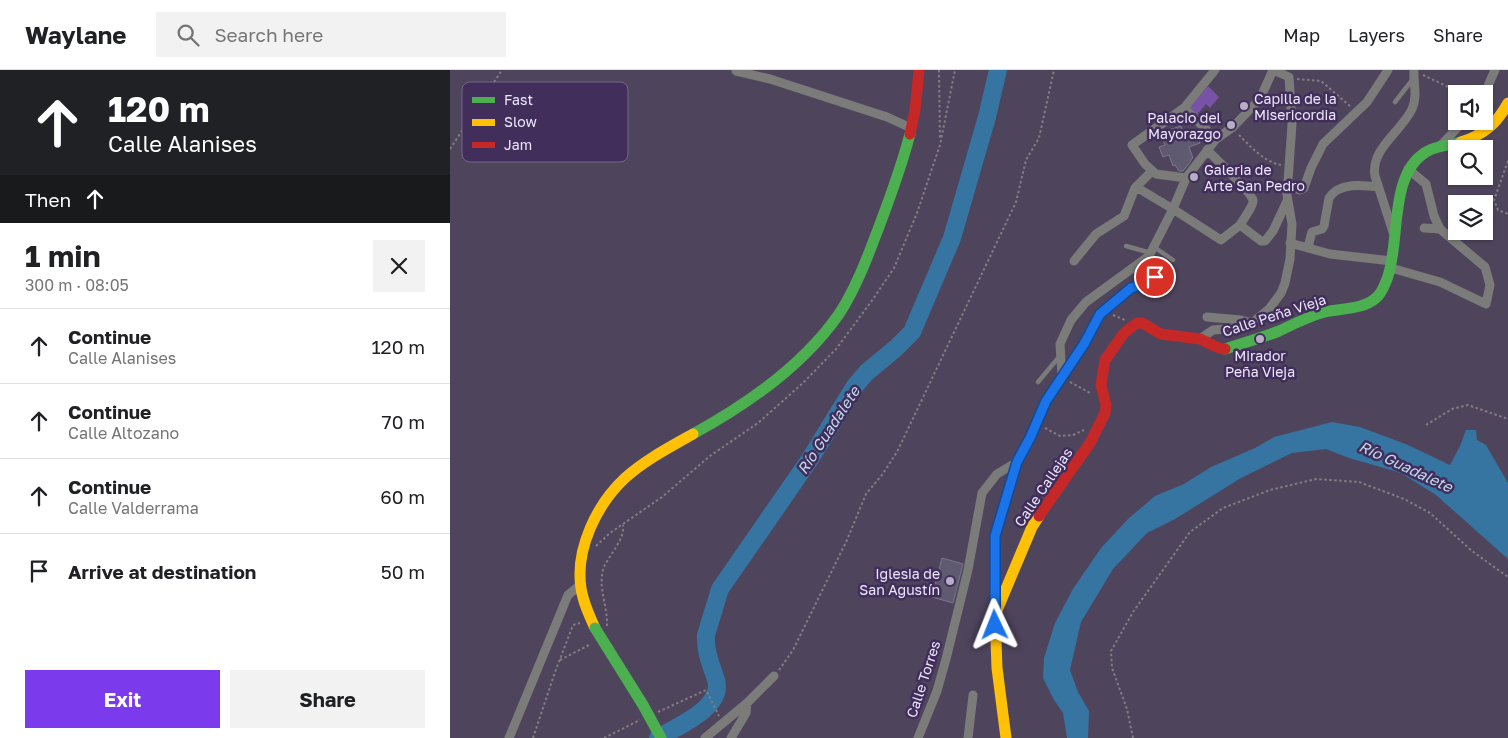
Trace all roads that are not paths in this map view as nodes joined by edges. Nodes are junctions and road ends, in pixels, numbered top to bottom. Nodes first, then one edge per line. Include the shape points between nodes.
1 (919, 70) edge
2 (1215, 70) edge
3 (1273, 70) edge
4 (1388, 70) edge
5 (1494, 70) edge
6 (736, 71) edge
7 (1414, 74) edge
8 (1488, 85) edge
9 (1395, 102) dead end
10 (1508, 103) edge
11 (1184, 108) junction
12 (911, 128) junction
13 (1457, 130) edge
14 (1216, 139) junction
15 (1440, 145) junction
16 (1207, 150) junction
17 (1408, 169) junction
18 (1152, 171) junction
19 (1186, 178) junction
20 (1287, 186) junction
21 (1136, 187) junction
22 (1378, 187) junction
23 (1287, 201) junction
24 (1173, 209) junction
25 (1240, 225) junction
26 (1424, 228) dead end
27 (1440, 229) junction
28 (1394, 232) junction
29 (1290, 242) junction
30 (1126, 246) dead end
31 (1308, 247) junction
32 (1153, 250) junction
33 (1173, 260) dead end
34 (1074, 261) dead end
35 (1138, 265) junction
36 (1392, 265) junction
37 (1207, 316) dead end
38 (1137, 323) joint
39 (1252, 323) junction
40 (1200, 339) junction
41 (1060, 356) junction
42 (1062, 377) junction
43 (1038, 382) dead end
44 (1017, 462) junction
45 (579, 586) junction
46 (995, 615) junction
47 (774, 676) road end
48 (973, 696) dead end
49 (747, 703) junction
50 (509, 735) edge
51 (500, 738) edge
52 (661, 738) edge
53 (705, 738) edge
54 (731, 738) edge
55 (918, 738) edge
56 (968, 738) edge
57 (1006, 738) edge

1 - 12 street
2 - 11 street
3 - 14 street via 1260,99 1232,128
3 - 20 street via 1289,77 1292,124
4 - 20 street via 1370,98 1323,144 1304,188
5 - 8 street
6 - 12 street via 770,78
7 - 9 lane
7 - 22 street via 1412,110 1376,161 1374,172
10 - 15 street via 1499,119 1488,129 1457,143
11 - 14 street
11 - 18 street via 1132,145
12 - 45 street via 882,220 861,272 836,318 779,377 734,410 660,452 613,489 588,532
13 - 15 street
14 - 16 street
15 - 17 street via 1424,153
16 - 19 street
16 - 25 street via 1252,200
17 - 27 street via 1426,184
17 - 28 street, Calle Peña Vieja
18 - 19 street via 1160,176
18 - 21 street
19 - 24 street
20 - 23 street
21 - 24 street
21 - 34 street via 1124,216 1096,234
22 - 28 street
22 - 31 street via 1358,185 1332,194 1324,226 1312,232
23 - 25 street via 1265,241
23 - 29 street via 1292,224
24 - 25 street via 1221,240
24 - 32 street
26 - 27 street
27 - 36 street via 1485,267 1490,285 1486,304 1440,282
28 - 36 street, Calle Peña Vieja
29 - 31 street
29 - 39 street via 1290,264 1284,288 1269,309
30 - 32 lane
31 - 36 street
32 - 33 lane
32 - 35 street
35 - 41 street via 1078,310 1064,333
35 - 42 street via 1155,279 1131,288 1103,311
36 - 40 street, Calle Peña Vieja via 1382,291 1368,303 1324,312 1226,349
37 - 39 street
38 - 40 street, Calle Peña Vieja via 1161,334
38 - 46 street, Calle Callejas via 1122,335 1108,356 1101,391 1106,408 1096,432 1032,527
39 - 40 street via 1229,330 1213,330
41 - 42 street
41 - 43 lane
42 - 44 street via 1046,401
44 - 46 street via 995,536
44 - 55 street, Calle Torres via 997,474 982,494 954,628
45 - 50 street via 568,595
45 - 52 street, bridge via 585,608 601,627
46 - 57 street, Calle Callejas
47 - 49 street
48 - 56 street
49 - 53 street
49 - 54 street via 746,713
50 - 51 street

